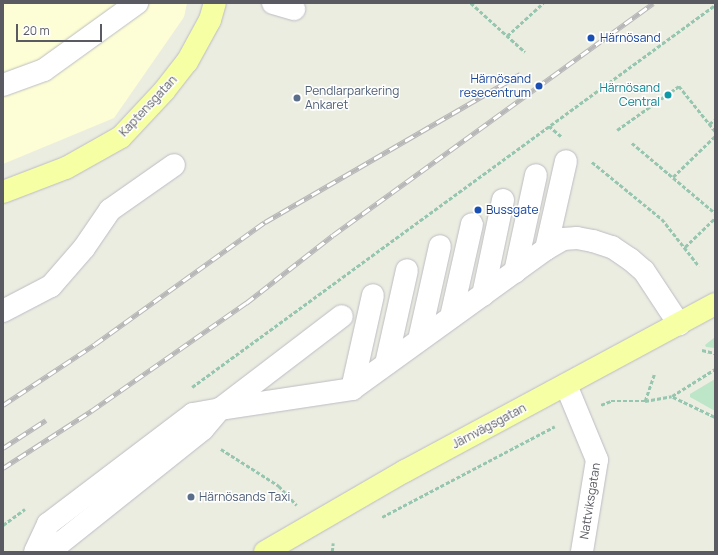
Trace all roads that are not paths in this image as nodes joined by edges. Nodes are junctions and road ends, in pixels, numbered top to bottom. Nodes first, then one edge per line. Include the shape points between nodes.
1 (136, 3) edge
2 (215, 3) edge
3 (273, 3) edge
4 (294, 9) dead end
5 (3, 85) edge
6 (567, 151) road end
7 (174, 165) dead end
8 (536, 175) dead end
9 (3, 192) edge
10 (503, 200) dead end
11 (472, 224) dead end
12 (440, 246) dead end
13 (546, 249) junction
14 (407, 270) dead end
15 (515, 272) junction
16 (483, 294) junction
17 (373, 296) dead end
18 (715, 304) edge
19 (3, 311) edge
20 (342, 316) dead end
21 (451, 318) junction
22 (679, 324) junction
23 (419, 340) junction
24 (386, 364) junction
25 (566, 385) junction
26 (352, 389) junction
27 (220, 409) junction
28 (35, 552) edge
29 (49, 552) edge
30 (265, 552) edge
31 (582, 552) edge

1 - 5 street via 44,70
2 - 9 main road, Kaptensgatan via 207,26 187,62 121,137 66,168
3 - 4 street
6 - 13 street
7 - 19 street via 110,210 84,248 50,286
8 - 15 street
10 - 16 street
11 - 21 street
12 - 23 street
13 - 15 street
13 - 22 street via 563,239 577,238 612,247 644,271
14 - 24 street
15 - 16 street
16 - 21 street
17 - 26 street
18 - 22 main road, Järnvägsgatan
20 - 27 street
21 - 23 street
22 - 25 main road, Järnvägsgatan
23 - 24 street
24 - 26 street
25 - 30 main road, Järnvägsgatan via 405,471
25 - 31 street, Nattviksgatan via 597,460
26 - 27 street
27 - 28 street via 194,414 48,524
27 - 29 street via 203,429

